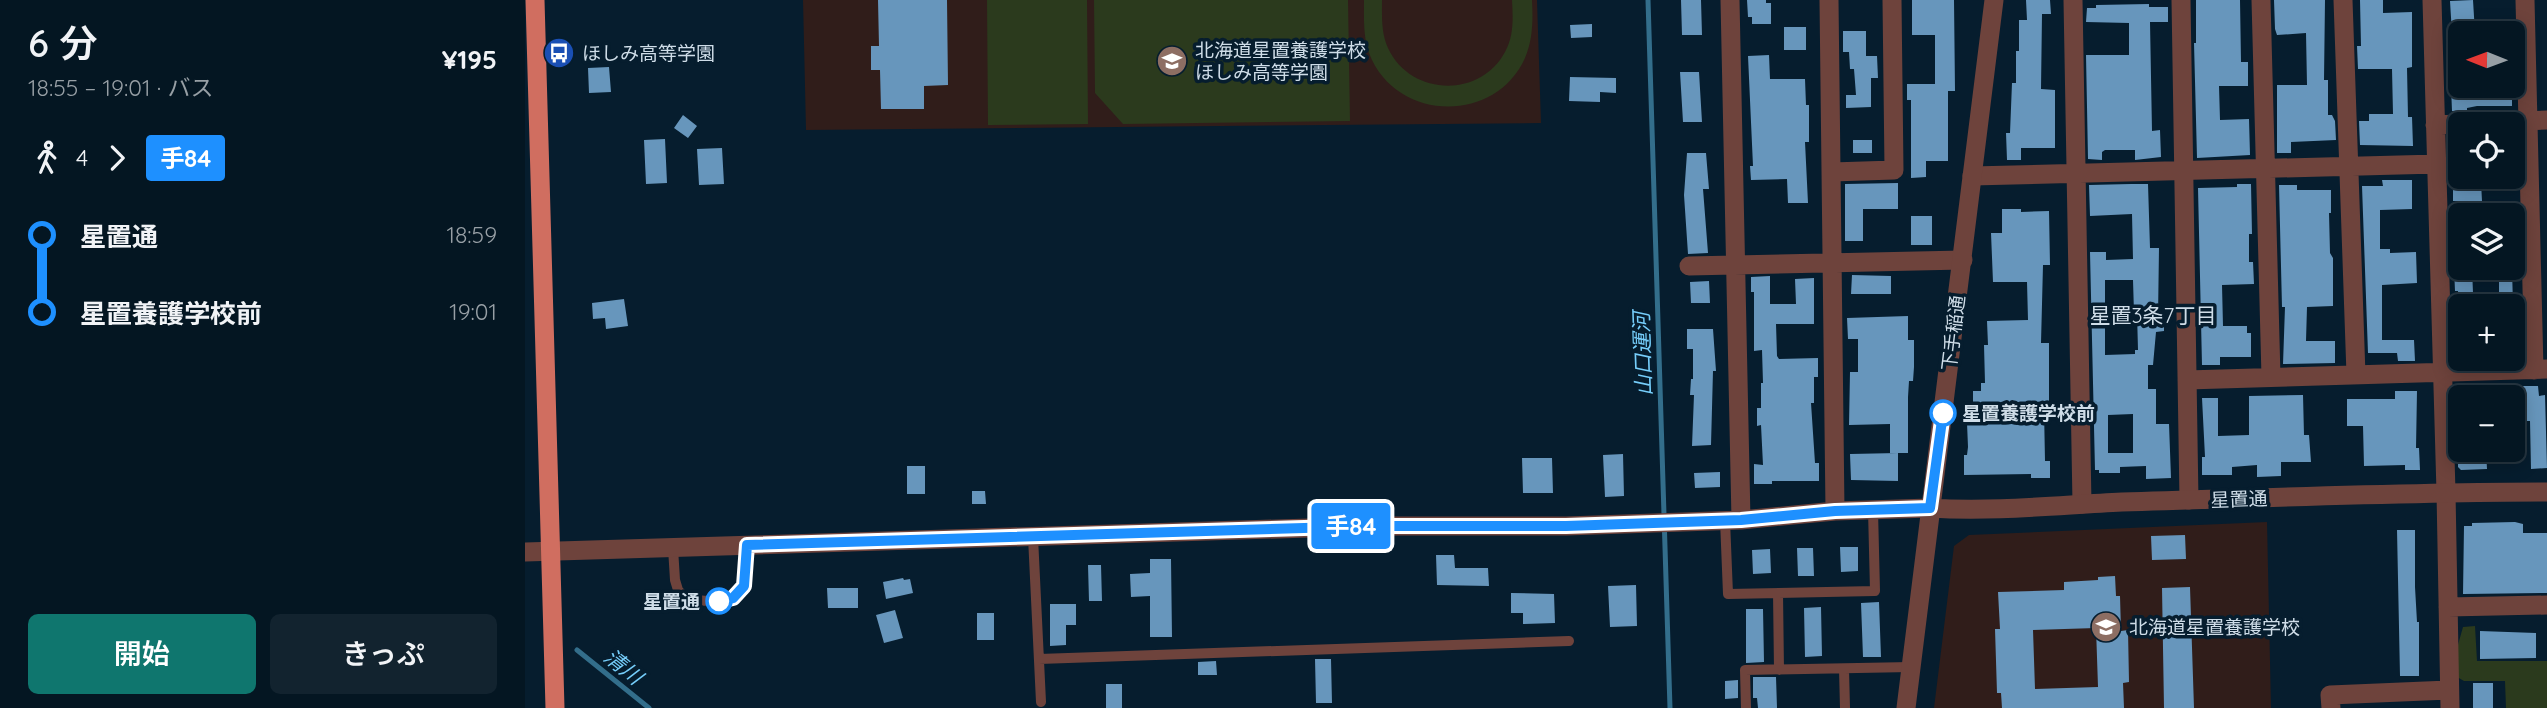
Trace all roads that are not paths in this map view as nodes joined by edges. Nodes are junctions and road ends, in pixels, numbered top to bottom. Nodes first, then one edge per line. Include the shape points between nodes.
1 (535, 0) edge
2 (1730, 0) edge
3 (1829, 0) edge
4 (1892, 0) edge
5 (1994, 0) edge
6 (2073, 0) edge
7 (2181, 0) edge
8 (2260, 0) edge
9 (2343, 0) edge
10 (2432, 0) edge
11 (2525, 0) edge
12 (2537, 121) edge
13 (2435, 125) junction
14 (2437, 164) junction
15 (2349, 166) junction
16 (2266, 168) junction
17 (2184, 169) junction
18 (1832, 172) junction
19 (2078, 174) junction
20 (1972, 176) junction
21 (1963, 260) junction
22 (1834, 262) junction
23 (1735, 264) junction
24 (1689, 266) dead end
25 (2541, 369) edge
26 (2443, 372) junction
27 (2356, 375) junction
28 (2271, 377) junction
29 (2187, 380) junction
30 (2446, 492) junction
31 (2547, 492) edge
32 (2189, 500) junction
33 (2081, 504) junction
34 (1930, 508) junction
35 (1873, 510) junction
36 (1835, 511) junction
37 (1733, 520) junction
38 (1033, 537) junction
39 (747, 545) junction
40 (673, 548) junction
41 (551, 551) junction
42 (525, 552) edge
43 (1778, 593) junction
44 (2547, 605) edge
45 (2448, 607) junction
46 (1569, 641) dead end
47 (1039, 659) junction
48 (1911, 667) junction
49 (1843, 669) junction
50 (1780, 670) junction
51 (2450, 699) edge
52 (1041, 702) dead end
53 (555, 708) edge
54 (1746, 708) edge
55 (1845, 708) edge
56 (1906, 708) edge
57 (2331, 708) edge

1 - 41 highway
2 - 23 street
3 - 18 street
4 - 18 street via 1894,170
5 - 20 street, 下手稲通
6 - 19 street
7 - 17 street
8 - 16 street
9 - 15 street
10 - 13 street
11 - 12 street
12 - 13 street
12 - 25 street
13 - 14 street
14 - 15 street
14 - 26 street
15 - 16 street
15 - 27 street
16 - 17 street
16 - 28 street
17 - 19 street
17 - 29 street
18 - 22 street
19 - 20 street
19 - 33 street
20 - 21 street, 下手稲通
21 - 22 street
21 - 34 street, 下手稲通
22 - 23 street
22 - 36 street
23 - 24 street
23 - 37 street
25 - 26 street
26 - 27 street
26 - 30 street
27 - 28 street
28 - 29 street
29 - 32 street
30 - 31 street, 星置通
30 - 32 street, 星置通
30 - 45 street
32 - 33 street, 星置通
33 - 34 street, 星置通
34 - 35 street, 星置通
34 - 48 street, 下手稲通
35 - 36 street, 星置通
35 - 43 lane via 1875,591
36 - 37 street, 星置通
37 - 38 street, 星置通
37 - 43 lane via 1728,594
38 - 39 street, 星置通
38 - 47 lane
39 - 40 street, 星置通
39 - 40 lane via 744,586 733,598 719,601 686,599 677,590
40 - 41 street, 星置通
41 - 42 street, 星置通
41 - 53 highway
43 - 50 lane
44 - 45 street
45 - 51 street
46 - 47 lane
47 - 52 lane
48 - 49 lane
48 - 56 street, 下手稲通
49 - 50 lane
49 - 55 lane
50 - 54 lane via 1745,670
51 - 57 street via 2330,695

